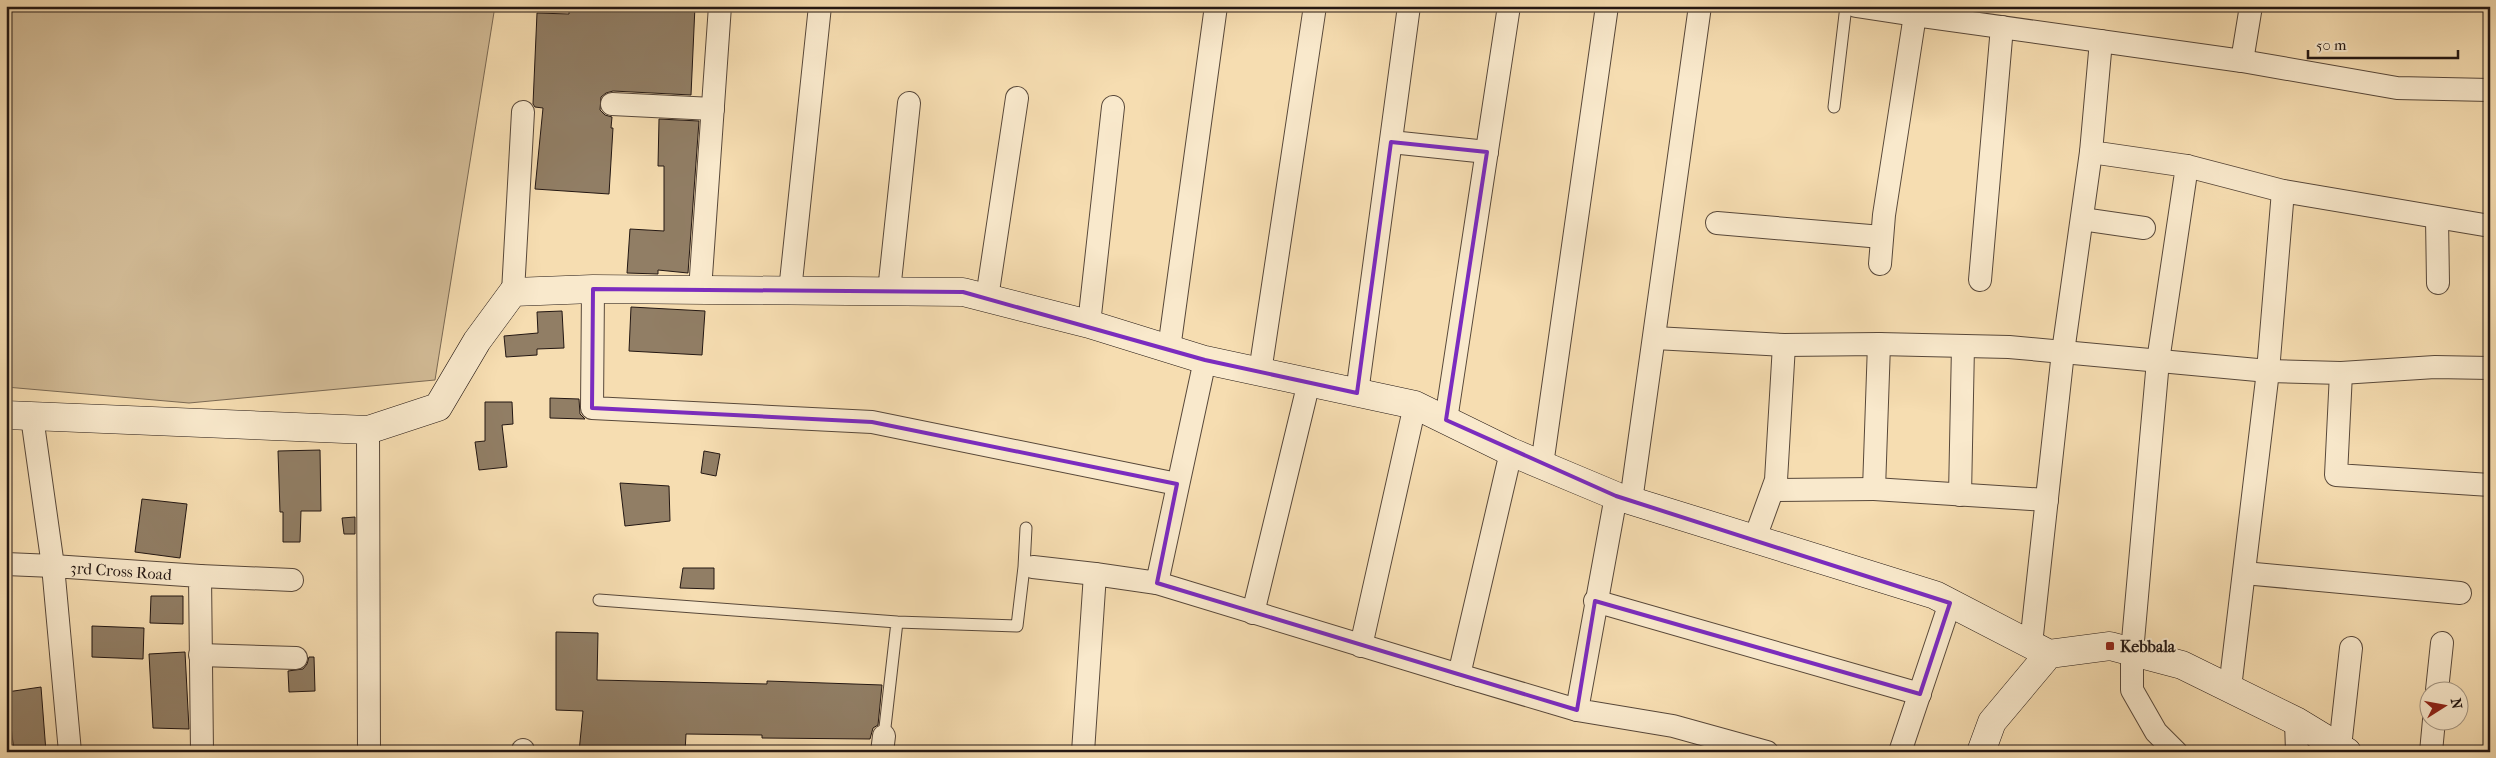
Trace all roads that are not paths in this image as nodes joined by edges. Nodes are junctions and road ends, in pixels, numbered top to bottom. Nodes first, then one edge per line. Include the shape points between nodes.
1 (720, 6) edge
2 (820, 6) edge
3 (1216, 6) edge
4 (1315, 6) edge
5 (1409, 6) edge
6 (1509, 6) edge
7 (1607, 6) edge
8 (1700, 6) edge
9 (1846, 6) edge
10 (1856, 6) edge
11 (2251, 6) edge
12 (1915, 15) junction
13 (2002, 27) junction
14 (2101, 41) junction
15 (2242, 61) junction
16 (2490, 90) edge
17 (1017, 98) dead end
18 (909, 103) dead end
19 (612, 104) dead end
20 (1113, 107) dead end
21 (1834, 107) dead end
22 (713, 109) junction
23 (523, 112) dead end
24 (1391, 142) junction
25 (1487, 152) junction
26 (2091, 152) junction
27 (2187, 166) junction
28 (2282, 191) junction
29 (2082, 218) junction
30 (2437, 218) junction
31 (1717, 222) dead end
32 (2490, 226) edge
33 (2144, 228) dead end
34 (1882, 237) junction
35 (1880, 264) dead end
36 (1980, 280) dead end
37 (2438, 283) dead end
38 (593, 289) junction
39 (700, 290) junction
40 (790, 290) junction
41 (889, 291) junction
42 (513, 292) junction
43 (987, 298) junction
44 (1089, 324) junction
45 (1655, 338) junction
46 (1879, 344) junction
47 (1784, 345) junction
48 (1963, 346) junction
49 (1169, 349) junction
50 (2064, 352) junction
51 (1205, 360) junction
52 (2158, 360) junction
53 (2490, 368) edge
54 (2268, 371) junction
55 (1260, 372) junction
56 (2341, 373) junction
57 (1309, 382) junction
58 (1357, 393) junction
59 (1415, 405) junction
60 (19, 416) edge
61 (1446, 420) junction
62 (368, 430) junction
63 (1511, 452) junction
64 (1542, 465) junction
65 (1177, 484) junction
66 (2490, 485) edge
67 (1874, 489) junction
68 (1774, 490) junction
69 (1960, 495) junction
70 (1624, 498) junction
71 (2047, 500) junction
72 (1026, 528) dead end
73 (1755, 538) junction
74 (6, 564) edge
75 (53, 566) junction
76 (1029, 567) junction
77 (2244, 573) junction
78 (1095, 574) junction
79 (200, 576) junction
80 (292, 580) dead end
81 (1157, 583) junction
82 (2460, 593) dead end
83 (599, 600) dead end
84 (1595, 601) junction
85 (1950, 603) junction
86 (1253, 613) junction
87 (897, 622) junction
88 (2442, 642) dead end
89 (1361, 646) junction
90 (2351, 648) dead end
91 (2040, 649) junction
92 (2132, 652) junction
93 (200, 655) junction
94 (296, 658) dead end
95 (1459, 675) junction
96 (2438, 680) edge
97 (2230, 688) junction
98 (1920, 694) junction
99 (1577, 710) junction
100 (2296, 721) junction
101 (2433, 730) edge
102 (883, 744) edge
103 (2344, 750) edge
104 (70, 752) edge
105 (202, 752) edge
106 (370, 752) edge
107 (1083, 752) edge
108 (1767, 752) edge
109 (1900, 752) edge
110 (1981, 752) edge
111 (2176, 752) edge
112 (2297, 752) edge
113 (2432, 752) edge

1 - 22 street
2 - 40 street
3 - 49 street
4 - 55 street
5 - 24 street
6 - 25 street
7 - 64 street
8 - 45 street
9 - 21 lane
10 - 12 street
11 - 15 street
12 - 13 street
12 - 34 street
13 - 14 street
13 - 36 street
14 - 15 street
14 - 26 street
15 - 16 street via 2397,88
17 - 43 street
18 - 41 street
19 - 22 street
20 - 44 street
22 - 39 street
23 - 42 street
24 - 25 street
24 - 58 street
25 - 61 street
26 - 27 street
26 - 29 street
27 - 28 street
27 - 52 street
28 - 30 street
28 - 54 street
29 - 33 street
29 - 50 street
30 - 32 street
30 - 37 street
31 - 34 street
34 - 35 street
38 - 39 street
38 - 42 street
38 - 65 street via 592,408 872,422
39 - 40 street
40 - 41 street
41 - 43 street via 963,292
42 - 62 street via 477,341 438,407
43 - 44 street
44 - 49 street
45 - 47 street
45 - 70 street
46 - 47 street
46 - 48 street
46 - 67 street
47 - 68 street
48 - 50 street
48 - 69 street
49 - 51 street
50 - 52 street
50 - 71 street
51 - 55 street
51 - 65 street
52 - 54 street
52 - 92 street
53 - 56 street via 2435,367
54 - 56 street
54 - 77 street
55 - 57 street
56 - 66 street via 2336,475
57 - 58 street
57 - 86 street
58 - 59 street
59 - 61 street
59 - 89 street
60 - 62 street
60 - 75 street
61 - 63 street
62 - 106 street
63 - 64 street
63 - 95 street
64 - 70 street
65 - 81 street
67 - 68 street
67 - 69 street
68 - 73 street
69 - 71 street
70 - 73 street
70 - 84 street
71 - 91 street
72 - 76 lane
73 - 85 street via 1935,595
74 - 75 street
75 - 79 street, 3rd Cross Road
75 - 104 street, 3rd Cross Road
76 - 78 street
76 - 87 lane via 1017,626
77 - 82 street
77 - 97 street
78 - 81 street
78 - 107 street
79 - 80 street, 3rd Cross Road
79 - 93 street
81 - 86 street
83 - 87 lane
84 - 98 street
84 - 99 street
85 - 91 street
85 - 98 street
86 - 89 street
87 - 102 lane
88 - 96 street
89 - 95 street
90 - 103 street
91 - 92 street via 2110,646
91 - 110 street via 1992,722
92 - 97 street via 2182,665
92 - 111 street via 2132,690 2156,732
93 - 94 street
93 - 105 street
95 - 99 street
97 - 100 street
98 - 109 street
99 - 108 street via 1673,726
100 - 103 street
100 - 112 street
101 - 113 street

